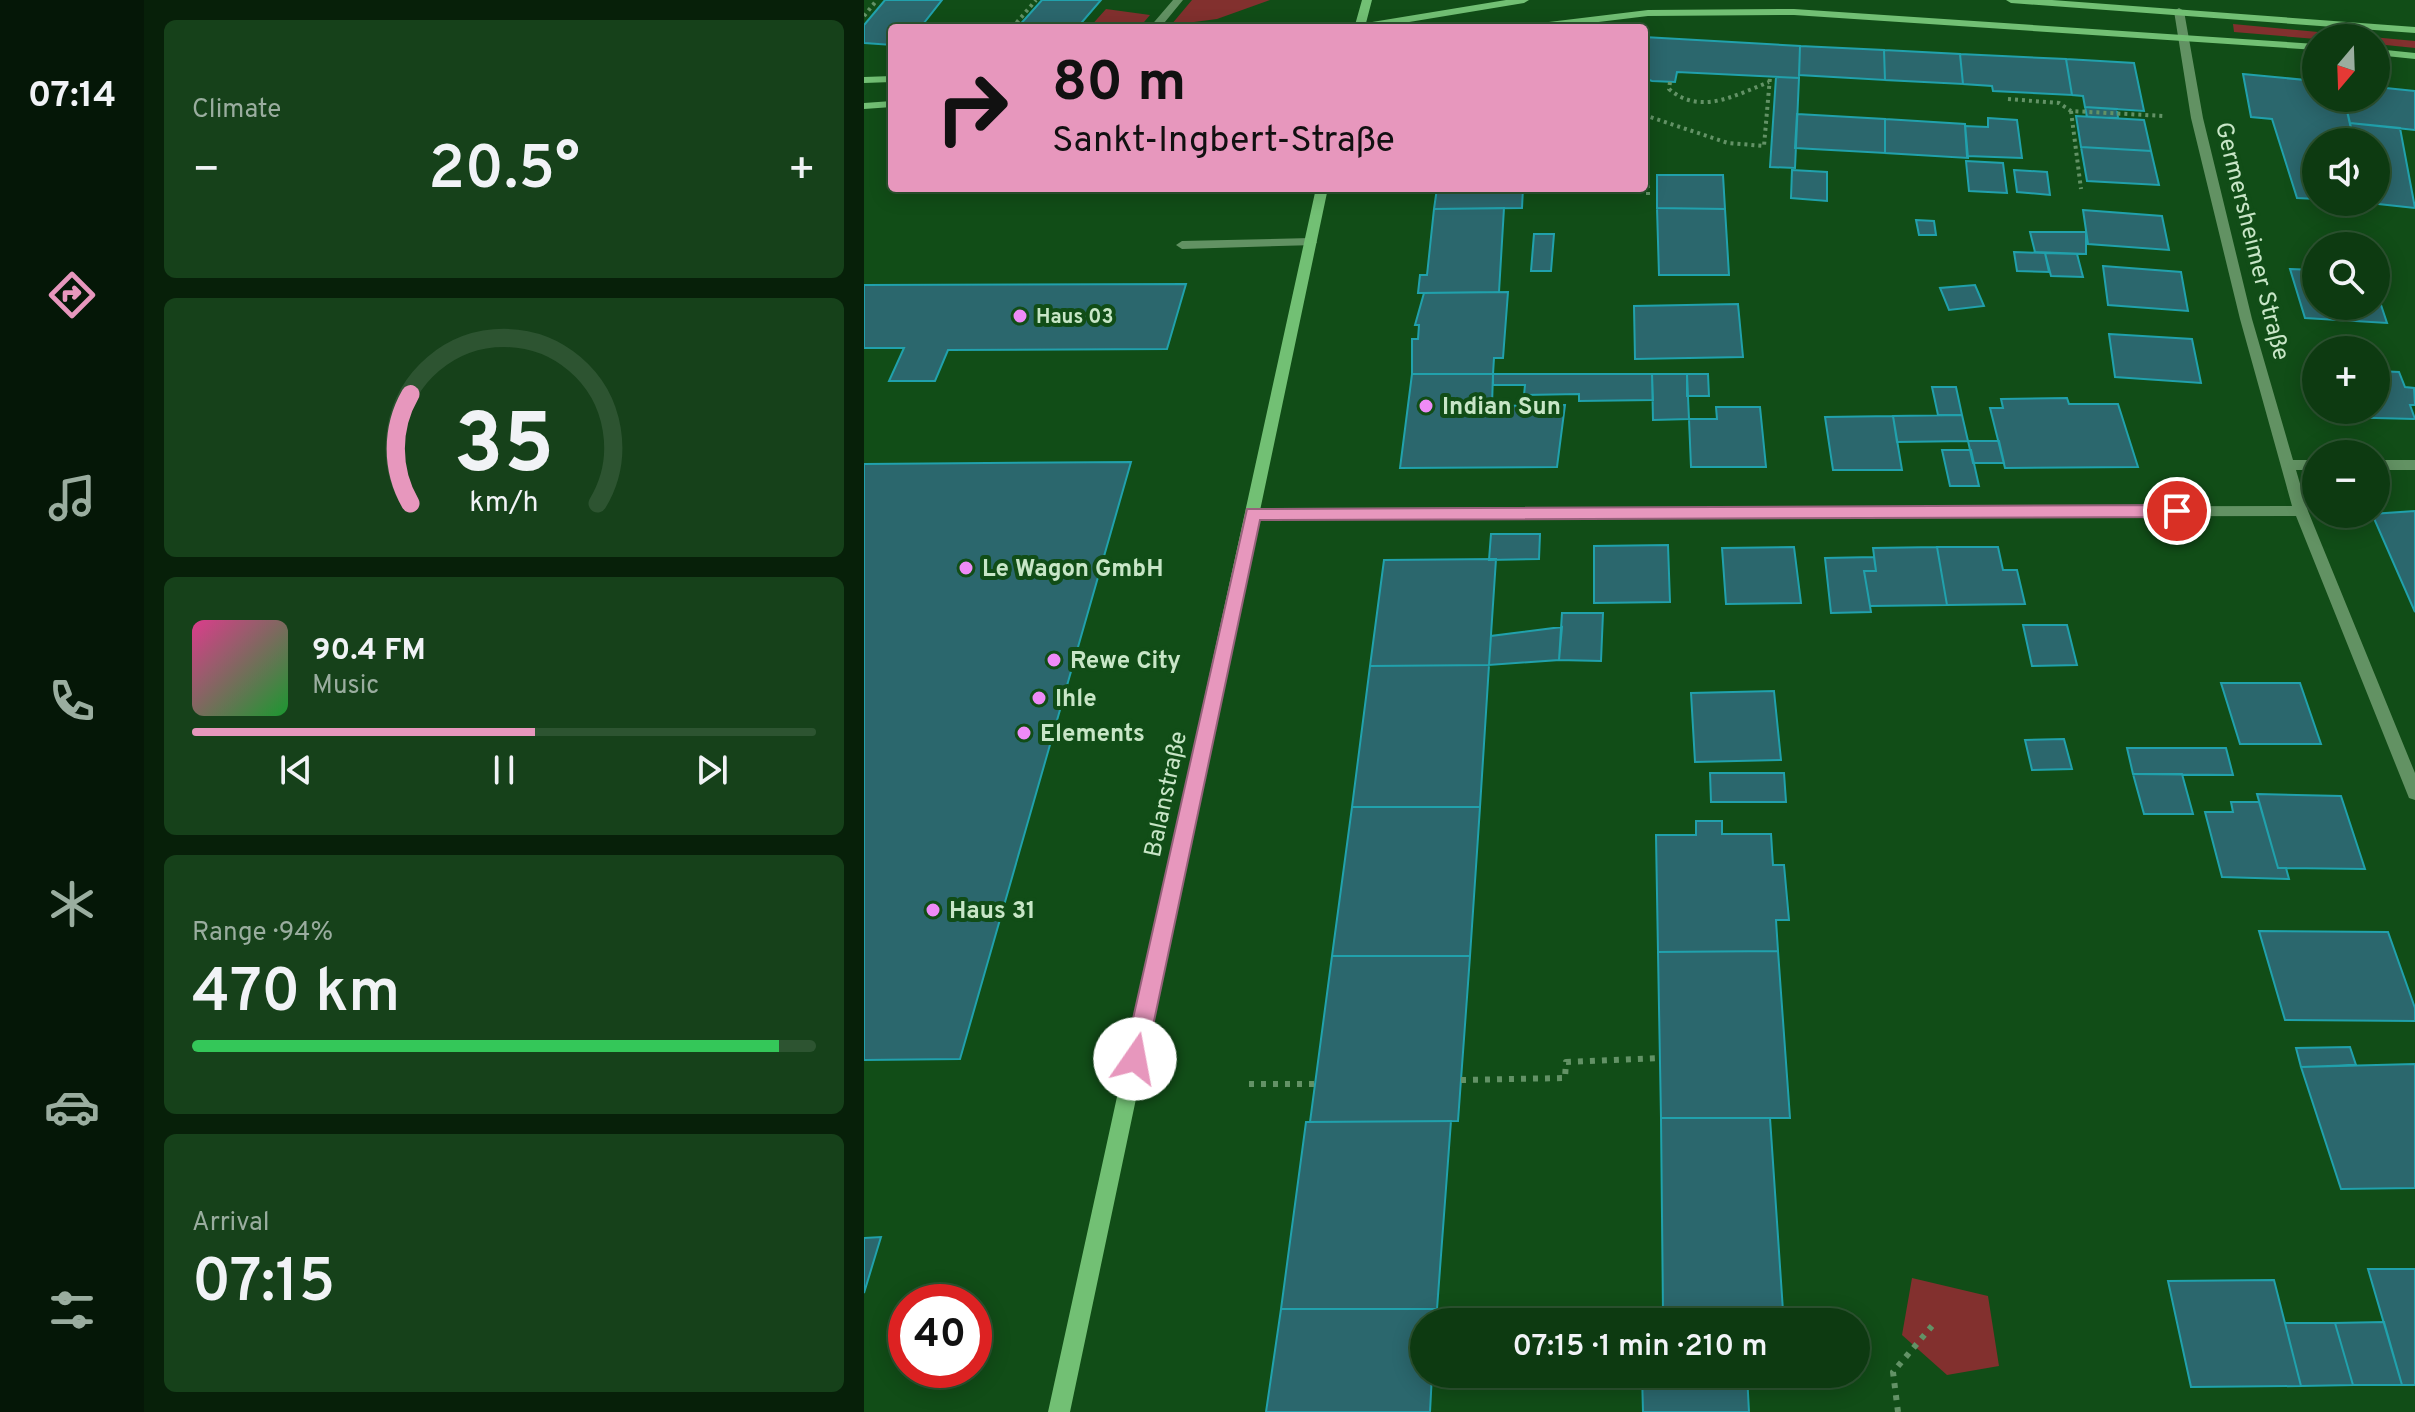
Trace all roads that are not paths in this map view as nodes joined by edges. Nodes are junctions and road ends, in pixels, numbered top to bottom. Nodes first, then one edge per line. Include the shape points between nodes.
1 (1178, 0) edge
2 (1367, 0) edge
3 (1524, 0) edge
4 (2011, 0) edge
5 (2179, 11) junction
6 (1157, 24) edge
7 (1359, 24) edge
8 (1382, 24) edge
9 (1552, 24) edge
10 (2415, 30) edge
11 (2183, 36) junction
12 (2302, 46) edge
13 (2390, 53) edge
14 (2415, 56) edge
15 (888, 79) edge
16 (864, 80) edge
17 (888, 104) edge
18 (864, 106) edge
19 (1321, 192) edge
20 (1311, 242) junction
21 (1182, 245) dead end
22 (2288, 465) junction
23 (2302, 465) edge
24 (2390, 465) edge
25 (2415, 465) edge
26 (2301, 511) junction
27 (1253, 513) junction
28 (2415, 793) edge
29 (1059, 1412) edge

1 - 6 street
2 - 7 main road
3 - 8 main road
4 - 5 main road
5 - 10 main road
5 - 11 street, Germersheimer Straße
9 - 11 main road via 1712,10
11 - 12 main road
11 - 22 street, Germersheimer Straße via 2197,118 2246,319
13 - 14 main road
15 - 16 main road
17 - 18 main road
19 - 20 main road, Balanstraße
20 - 21 street
20 - 27 main road, Balanstraße
22 - 23 street
22 - 26 street, Germersheimer Straße
24 - 25 street
26 - 27 street
26 - 28 street, Germersheimer Straße
27 - 29 main road, Balanstraße

